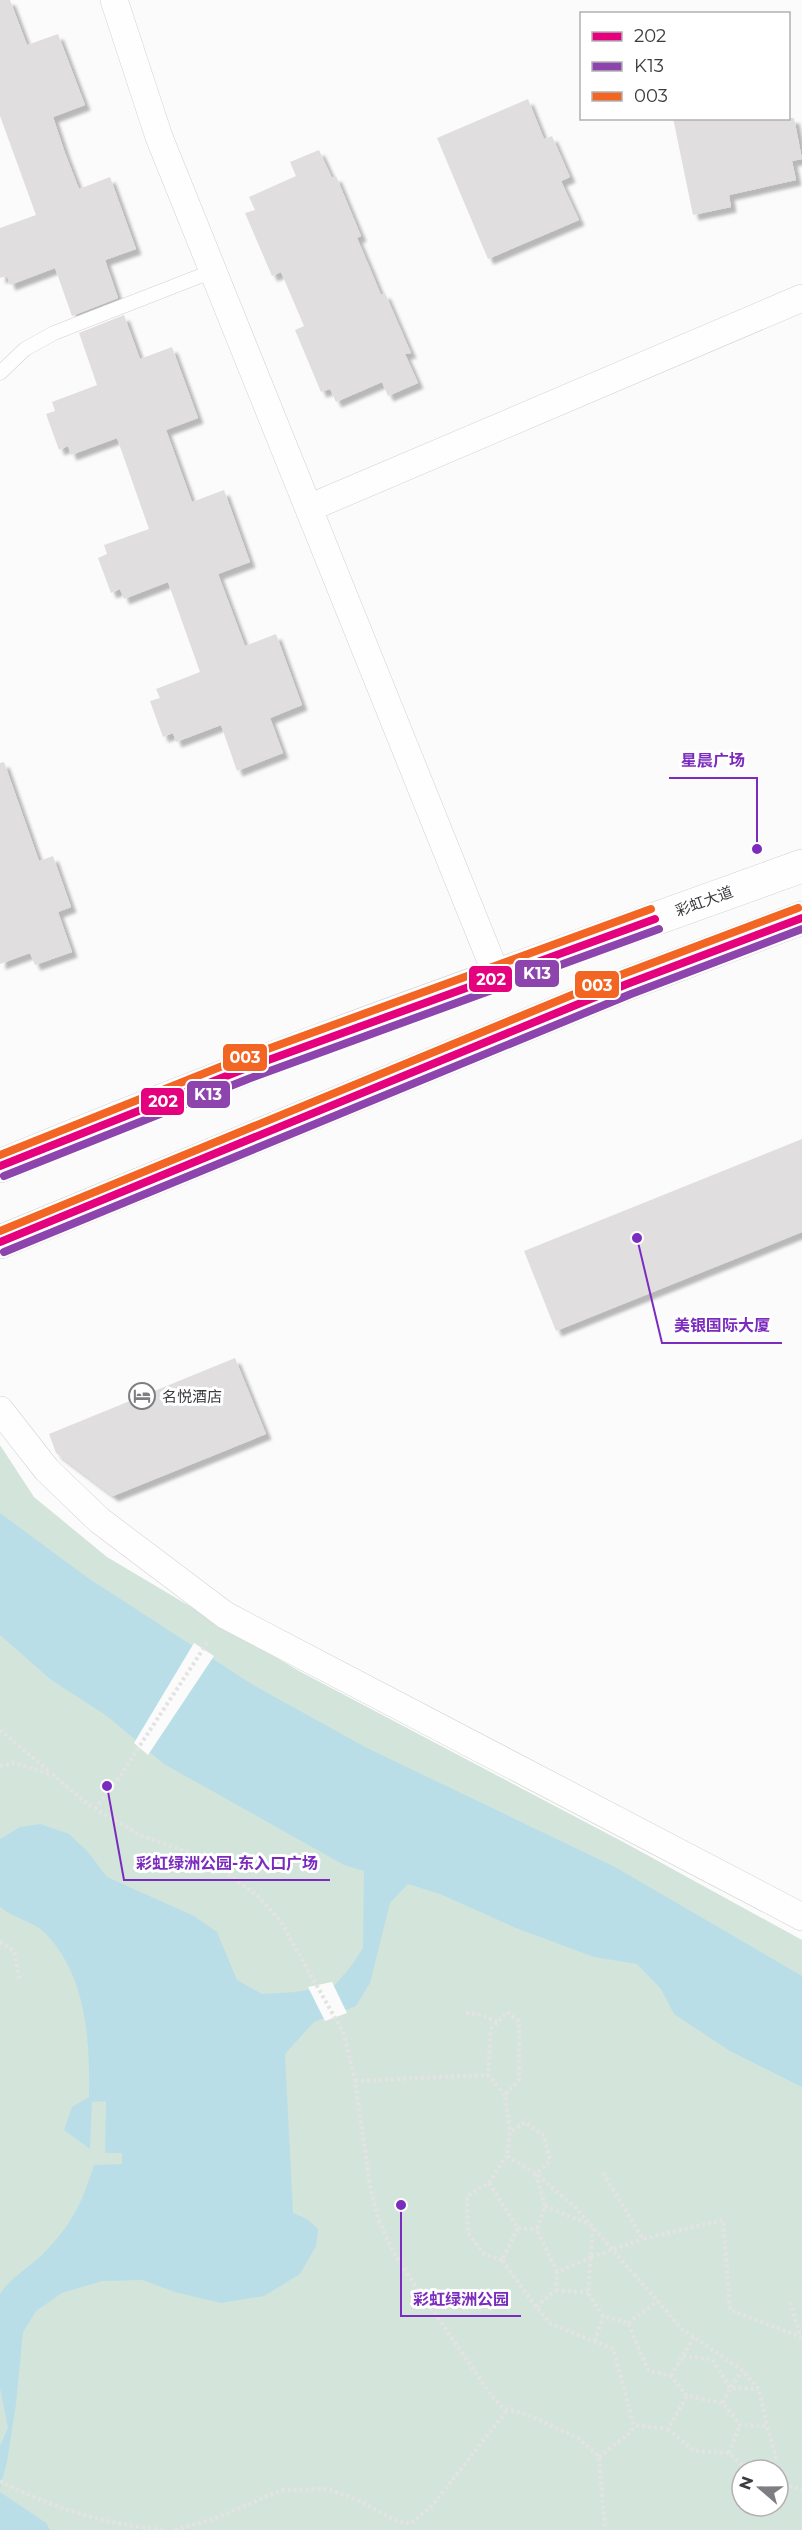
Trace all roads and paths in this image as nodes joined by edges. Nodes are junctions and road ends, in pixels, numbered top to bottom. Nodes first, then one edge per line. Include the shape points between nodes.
1 (114, 0) edge
2 (213, 270) junction
3 (802, 298) edge
4 (0, 373) edge
5 (309, 508) junction
6 (802, 866) edge
7 (802, 918) edge
8 (497, 976) junction
9 (0, 1166) edge
10 (0, 1242) edge
11 (0, 1410) edge
12 (209, 1640) dead end
13 (0, 1730) edge
14 (0, 1766) edge
15 (53, 1775) junction
16 (95, 1809) junction
17 (802, 1917) edge
18 (0, 1942) edge
19 (20, 1980) dead end
20 (466, 2013) dead end
21 (497, 2022) junction
22 (488, 2075) junction
23 (355, 2081) junction
24 (506, 2095) junction
25 (510, 2132) junction
26 (507, 2156) junction
27 (603, 2173) dead end
28 (536, 2174) junction
29 (489, 2183) junction
30 (545, 2206) junction
31 (593, 2226) junction
32 (518, 2228) junction
33 (537, 2230) junction
34 (643, 2239) junction
35 (614, 2249) junction
36 (591, 2257) junction
37 (502, 2259) junction
38 (557, 2272) junction
39 (556, 2290) junction
40 (588, 2293) junction
41 (658, 2301) junction
42 (790, 2302) dead end
43 (536, 2307) junction
44 (603, 2316) junction
45 (628, 2323) junction
46 (694, 2337) junction
47 (801, 2339) edge
48 (595, 2341) junction
49 (683, 2356) junction
50 (742, 2370) junction
51 (671, 2376) junction
52 (730, 2388) junction
53 (759, 2389) junction
54 (687, 2396) junction
55 (723, 2403) junction
56 (508, 2409) junction
57 (634, 2425) junction
58 (740, 2425) junction
59 (767, 2426) junction
60 (668, 2429) junction
61 (729, 2453) junction
62 (598, 2457) junction
63 (735, 2458) edge
64 (775, 2458) edge
65 (0, 2481) edge
66 (166, 2530) edge
67 (175, 2530) edge
68 (605, 2530) edge

1 - 2 street via 159,137
2 - 4 lane via 54,333 25,349
2 - 5 street
3 - 5 street
5 - 8 street
6 - 8 main road, 彩虹大道
7 - 10 main road via 627,984
8 - 9 main road, 彩虹大道
11 - 17 street via 47,1470 99,1520 225,1614
12 - 16 path
13 - 15 path
14 - 15 path via 15,1763
15 - 16 path
16 - 23 path via 140,1835 220,1869 258,1896 281,1922 344,2034
18 - 19 path via 14,1952
20 - 21 path
21 - 22 path via 491,2029
21 - 24 path via 507,2012 519,2022 519,2080
22 - 23 path
22 - 24 path
23 - 56 path via 378,2219 396,2257 491,2395
24 - 25 path
25 - 26 path
25 - 28 path via 525,2122 544,2136 550,2161
26 - 28 path
26 - 29 path
27 - 34 path
28 - 30 path
28 - 31 path
29 - 32 path
29 - 37 path via 467,2196 468,2233 484,2254
30 - 31 path
30 - 33 path
31 - 35 path
31 - 36 path
32 - 33 path
32 - 37 path
33 - 38 path
34 - 35 path, bridge
34 - 47 path via 723,2220 730,2310
35 - 36 path, bridge
35 - 41 path
36 - 38 path
36 - 40 path
37 - 43 path
38 - 39 path
39 - 40 path
39 - 43 path
40 - 44 path
41 - 45 path
41 - 46 path
42 - 47 path
43 - 48 path via 551,2324
44 - 45 path
44 - 48 path
45 - 51 path via 648,2370
46 - 49 path
46 - 50 path
48 - 57 path via 613,2349
49 - 51 path
49 - 52 path via 712,2359
50 - 52 path
50 - 53 path
51 - 54 path
52 - 53 path
52 - 55 path
53 - 59 path
54 - 55 path
54 - 60 path
55 - 58 path
56 - 62 path via 578,2438
56 - 67 path via 432,2506 410,2524 328,2489 282,2490 219,2517
57 - 60 path
57 - 62 path via 624,2439
58 - 59 path
58 - 61 path
59 - 64 path
60 - 61 path via 694,2451
61 - 63 path
62 - 68 path
65 - 66 path via 55,2506 128,2527

